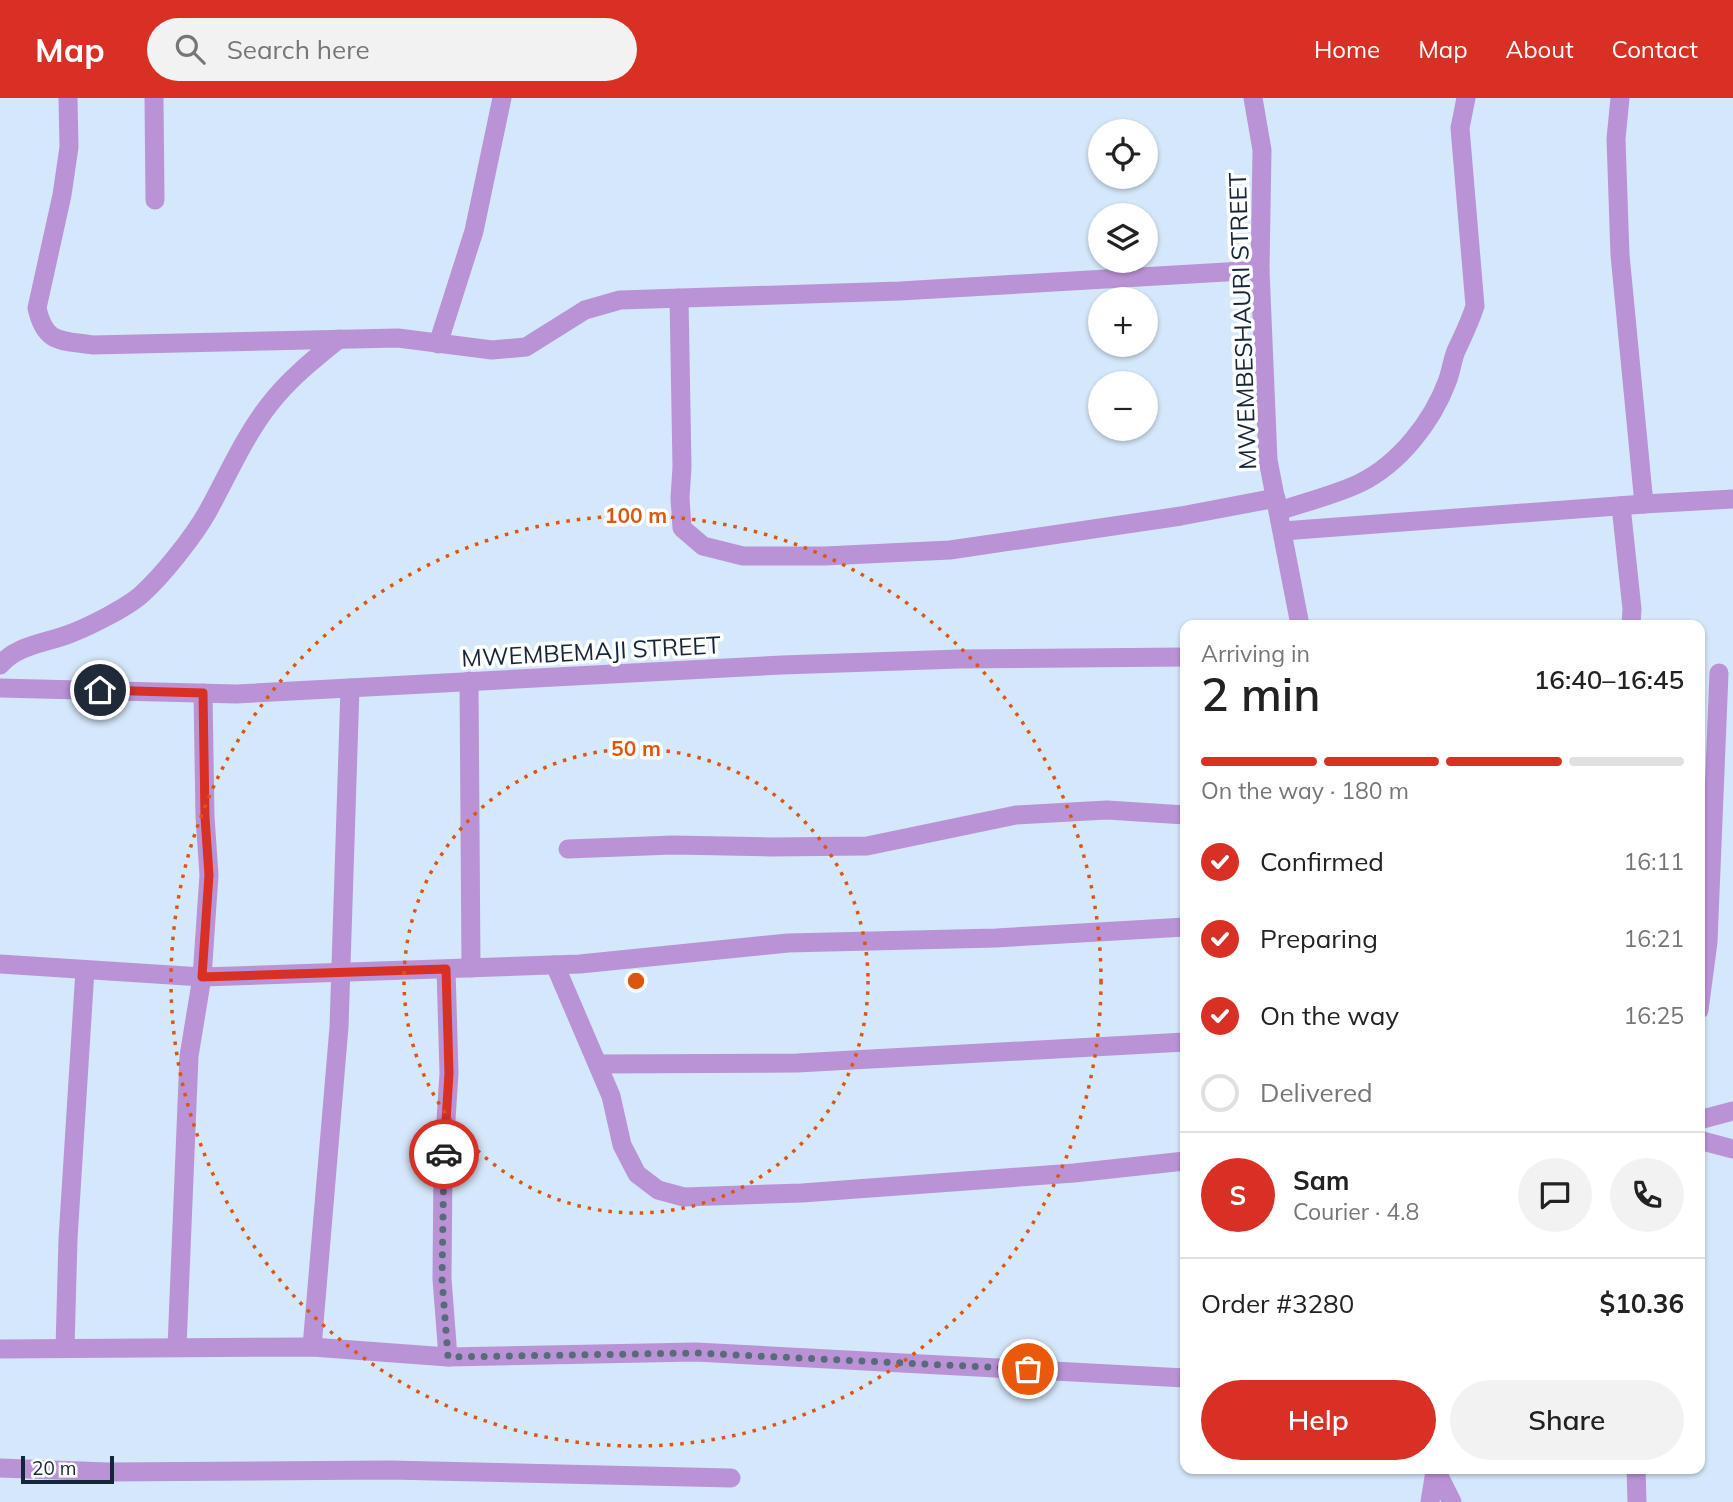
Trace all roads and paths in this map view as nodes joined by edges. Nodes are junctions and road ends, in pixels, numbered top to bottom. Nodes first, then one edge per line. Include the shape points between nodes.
1 (68, 98) edge
2 (154, 98) edge
3 (502, 98) edge
4 (1253, 98) edge
5 (1466, 98) edge
6 (1620, 98) edge
7 (155, 200) dead end
8 (1261, 270) junction
9 (678, 298) junction
10 (339, 339) junction
11 (438, 344) junction
12 (1733, 499) edge
13 (1644, 504) junction
14 (1621, 506) junction
15 (1279, 513) junction
16 (1299, 620) edge
17 (1631, 620) edge
18 (1180, 657) edge
19 (0, 665) edge
20 (1718, 673) dead end
21 (469, 681) junction
22 (0, 688) edge
23 (350, 688) junction
24 (203, 693) junction
25 (1180, 815) edge
26 (568, 849) dead end
27 (1180, 927) edge
28 (0, 964) edge
29 (555, 965) junction
30 (1705, 965) edge
31 (471, 968) junction
32 (446, 969) junction
33 (85, 970) junction
34 (340, 973) junction
35 (202, 977) junction
36 (1180, 1042) edge
37 (598, 1064) junction
38 (1733, 1111) edge
39 (1705, 1118) edge
40 (1705, 1142) edge
41 (1733, 1149) edge
42 (1180, 1162) edge
43 (177, 1347) junction
44 (312, 1347) junction
45 (65, 1348) junction
46 (0, 1349) edge
47 (448, 1357) junction
48 (1180, 1378) edge
49 (0, 1468) edge
50 (1434, 1474) edge
51 (1438, 1474) edge
52 (1636, 1474) edge
53 (731, 1478) dead end
54 (1430, 1502) edge
55 (1452, 1502) edge
56 (1637, 1502) edge

1 - 10 street via 69,148 37,308 41,326 48,333 55,339 93,345
2 - 7 street
3 - 11 street via 474,231
4 - 8 street, MWEMBESHAURI STREET via 1262,149
5 - 15 street via 1460,128 1475,306 1448,381 1419,431 1394,460 1361,482
6 - 13 street via 1616,139 1620,255
8 - 9 street via 900,291
8 - 15 street, MWEMBESHAURI STREET via 1268,460
9 - 11 street via 620,300 585,310 526,347 492,350
9 - 15 street via 682,528 703,546 743,556 950,550 1181,516
10 - 11 street via 398,338
10 - 19 street via 270,404 206,514 140,596 71,634 35,643
12 - 13 street
13 - 14 street
14 - 15 street
14 - 17 street
15 - 16 street, MWEMBESHAURI STREET
18 - 21 street, MWEMBEMAJI STREET via 959,659
20 - 30 street
21 - 23 street, MWEMBEMAJI STREET
21 - 31 street
22 - 24 street, MWEMBEMAJI STREET
23 - 24 street, MWEMBEMAJI STREET
23 - 34 street
24 - 35 street via 209,875
25 - 26 street via 1107,810 1016,815 867,846
27 - 29 street via 788,943
28 - 33 street
29 - 31 street
29 - 37 street
31 - 32 street
32 - 34 street
32 - 47 street via 449,1073 442,1279
33 - 35 street
33 - 45 street
34 - 35 street
34 - 44 street
35 - 43 street via 190,1056
36 - 37 street via 797,1063
37 - 42 street via 622,1145 637,1174 658,1190 684,1197 802,1193
38 - 39 street
40 - 41 street
43 - 44 street
43 - 45 street
44 - 47 street
45 - 46 street
47 - 48 street via 696,1353
49 - 53 street
50 - 54 street
51 - 55 street
52 - 56 street

